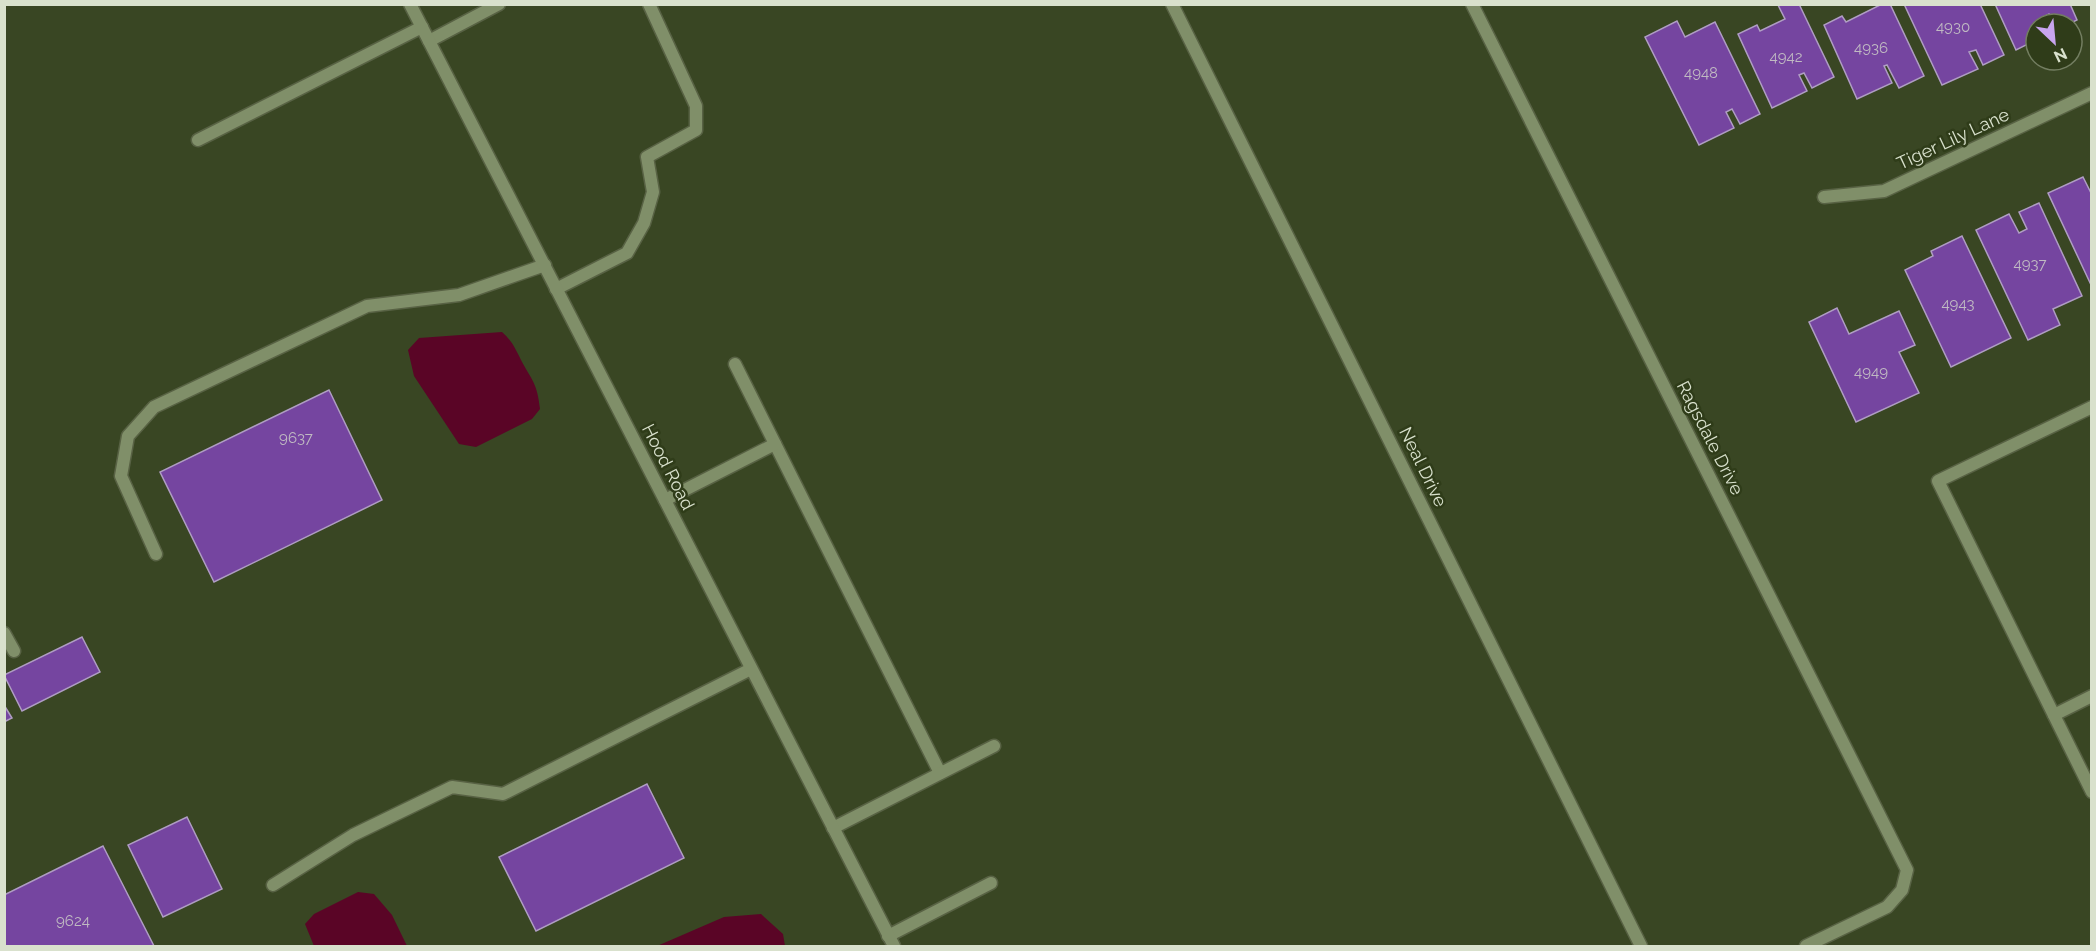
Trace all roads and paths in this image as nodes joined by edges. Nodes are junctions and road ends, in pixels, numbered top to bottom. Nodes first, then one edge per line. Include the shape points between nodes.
1 (410, 4) edge
2 (499, 4) edge
3 (649, 4) edge
4 (1172, 4) edge
5 (1472, 4) edge
6 (422, 27) junction
7 (429, 41) junction
8 (2091, 93) edge
9 (198, 140) dead end
10 (1824, 197) dead end
11 (544, 265) junction
12 (556, 289) junction
13 (735, 364) dead end
14 (2091, 407) edge
15 (775, 444) junction
16 (665, 500) junction
17 (156, 554) dead end
18 (4, 633) edge
19 (14, 651) dead end
20 (751, 669) junction
21 (2091, 696) edge
22 (2054, 715) junction
23 (994, 746) dead end
24 (940, 773) junction
25 (2091, 792) edge
26 (833, 828) junction
27 (991, 883) dead end
28 (273, 885) dead end
29 (891, 941) edge
30 (1641, 946) edge
31 (1806, 946) edge

1 - 6 street, Hood Road
2 - 7 street
3 - 12 street via 696,106 696,130 647,157 652,192 644,223 627,253
4 - 30 street, Neal Drive
5 - 31 street, Ragsdale Drive via 1907,870 1902,890 1887,907
6 - 7 street, Hood Road
6 - 9 street
7 - 11 street, Hood Road
8 - 10 street, Tiger Lily Lane via 1884,191
11 - 12 street, Hood Road
11 - 17 street via 459,295 367,306 154,407 128,436 121,476
12 - 16 street, Hood Road
13 - 15 street
14 - 22 street via 1938,481
15 - 16 street
15 - 24 street
16 - 20 street, Hood Road
18 - 19 street
20 - 26 street, Hood Road
20 - 28 street via 503,794 452,787 353,836
21 - 22 street
22 - 25 street
23 - 24 street
24 - 26 street
26 - 29 street, Hood Road
27 - 29 street

